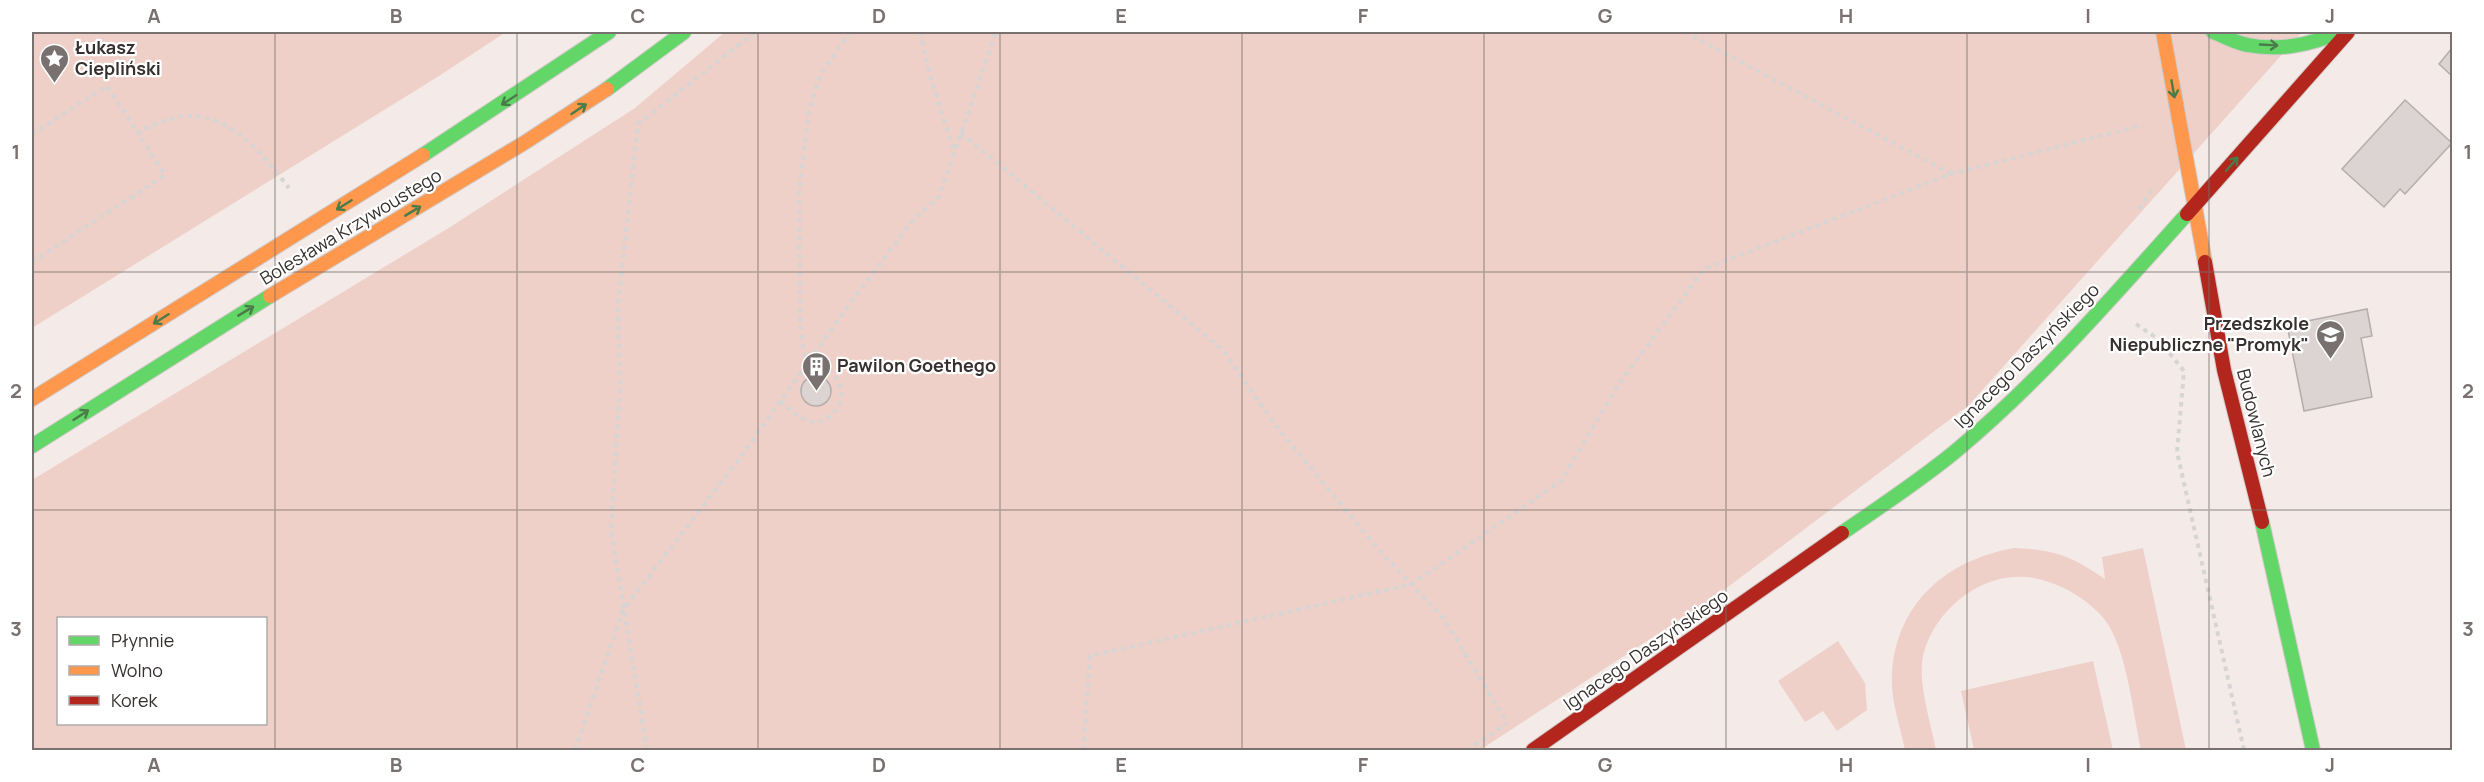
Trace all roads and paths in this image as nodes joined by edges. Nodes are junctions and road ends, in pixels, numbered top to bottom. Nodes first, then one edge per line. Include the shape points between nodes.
1 (609, 32) edge
2 (684, 32) edge
3 (755, 32) edge
4 (850, 32) edge
5 (920, 32) edge
6 (996, 32) edge
7 (1685, 32) edge
8 (2163, 32) edge
9 (2213, 32) edge
10 (2339, 32) edge
11 (2348, 32) edge
12 (2143, 125) dead end
13 (32, 131) edge
14 (138, 133) junction
15 (961, 133) junction
16 (955, 152) junction
17 (1951, 174) junction
18 (2155, 183) dead end
19 (289, 188) dead end
20 (2194, 208) junction
21 (2137, 212) dead end
22 (32, 262) edge
23 (2134, 322) dead end
24 (813, 355) junction
25 (806, 366) junction
26 (32, 399) edge
27 (780, 401) junction
28 (32, 446) edge
29 (1412, 584) junction
30 (623, 610) junction
31 (1517, 716) dead end
32 (1507, 723) junction
33 (574, 750) edge
34 (646, 750) edge
35 (1083, 750) edge
36 (1467, 750) edge
37 (1533, 750) edge
38 (2244, 750) edge
39 (2313, 750) edge

1 -> 26 street, Bolesława Krzywoustego via 368,190
28 -> 2 street, Bolesława Krzywoustego via 207,334 544,133 631,74
3 - 30 path via 638,124 618,304 620,388 611,530
4 - 25 path via 820,75 808,111 799,189 800,326
5 - 16 path
6 - 15 path
7 - 17 path
8 -> 20 street, Budowlanych
9 -> 10 street via 2248,45 2288,47
20 -> 11 street, Ignacego Daszyńskiego
12 - 17 path
13 - 14 path via 107,86
14 - 19 path via 171,117 206,117 249,142
14 - 22 path via 165,175
15 - 16 path
15 - 29 path via 1223,350 1276,426
16 - 24 path via 939,197 913,220
17 - 29 path via 1704,269 1618,385 1561,481
18 - 21 path
20 - 37 street, Ignacego Daszyńskiego via 1974,438
20 - 39 street, Budowlanych via 2224,370
23 - 38 path via 2158,339 2184,371 2177,452
24 - 25 path
24 - 27 path via 842,390 839,407 827,421 817,422 804,419
25 - 27 path
27 - 30 path
29 - 32 path via 1444,619
29 - 35 path via 1090,656
30 - 33 path
30 - 34 path
31 - 32 path
32 - 36 path

